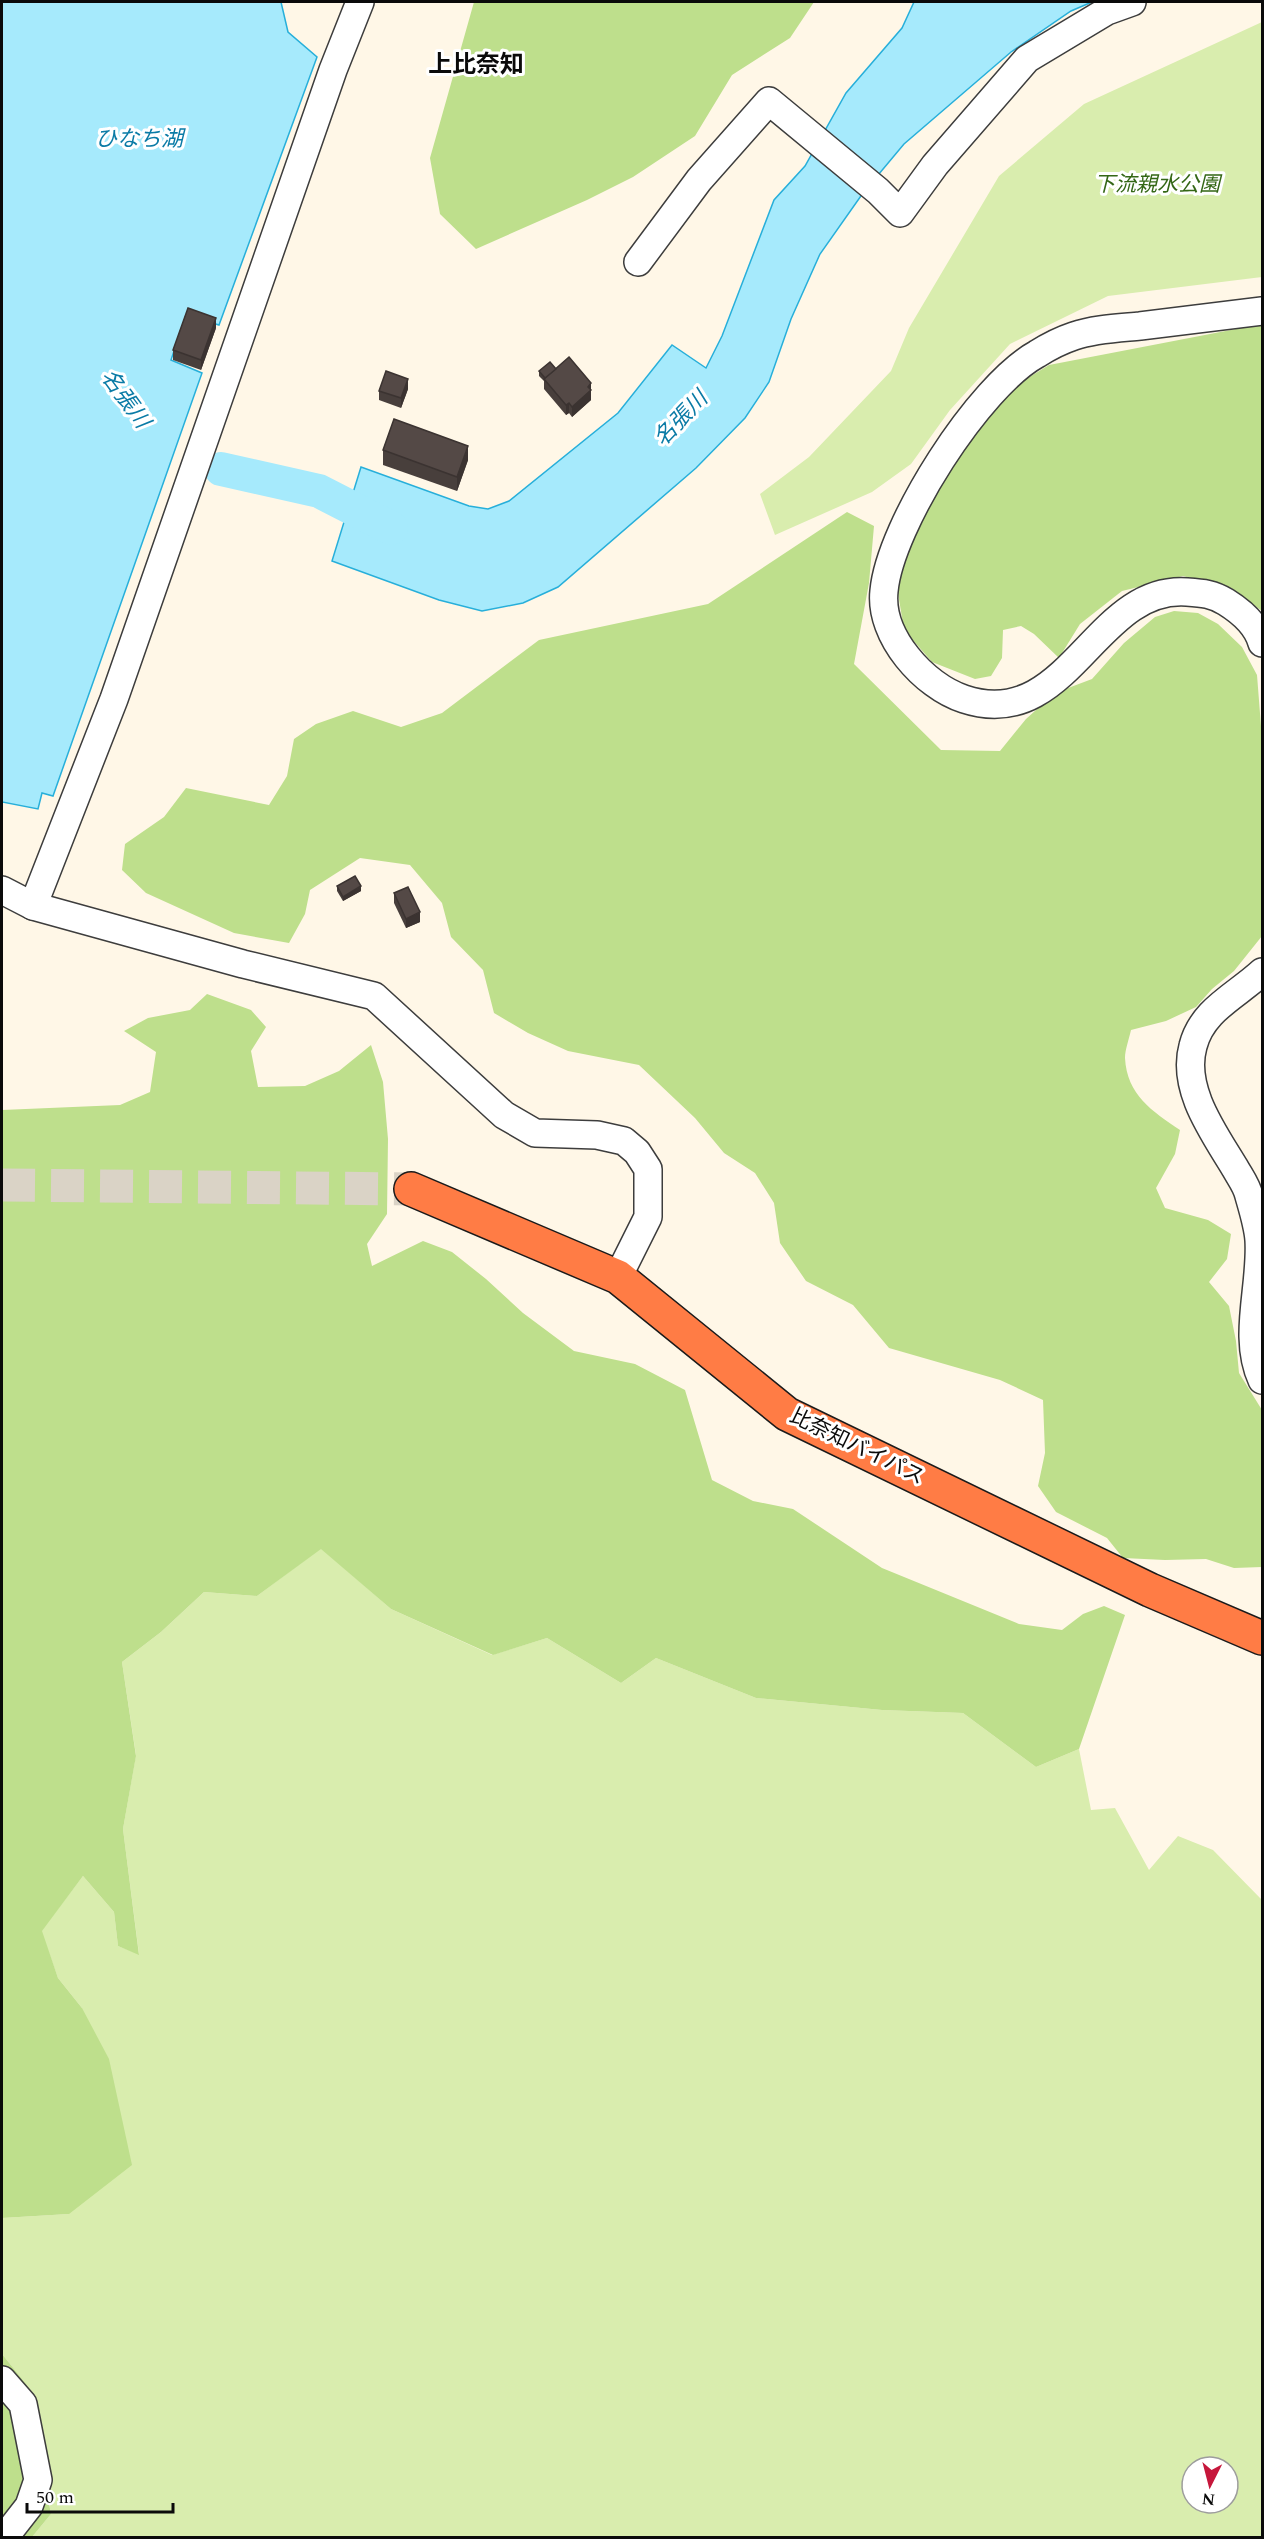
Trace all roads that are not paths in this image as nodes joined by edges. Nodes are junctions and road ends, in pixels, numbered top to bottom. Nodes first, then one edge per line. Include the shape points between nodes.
1 (360, 2) edge
2 (1132, 2) edge
3 (638, 262) dead end
4 (1263, 311) edge
5 (1263, 643) edge
6 (2, 890) edge
7 (33, 906) junction
8 (1263, 972) edge
9 (411, 1189) tunnel mouth
10 (618, 1277) junction
11 (1263, 1380) edge
12 (1263, 1638) edge
13 (2, 2380) edge
14 (4, 2538) edge

1 - 7 street via 114,699
2 - 3 street via 1107,11 1027,59 935,165 900,213 768,100 699,180
4 - 5 street via 1075,336 1035,355 996,388 917,500 891,558 884,592 889,628 907,655 946,692 967,700 1012,703 1032,696 1059,678 1126,611 1152,596 1180,592 1212,594 1244,613
6 - 7 street
7 - 10 street via 374,996 504,1115 535,1133 624,1141 648,1169 648,1216
8 - 11 street via 1209,1013 1192,1047 1190,1068 1200,1103 1249,1192 1259,1240 1253,1347
9 - 10 highway, 比奈知バイパス
10 - 12 highway, 比奈知バイパス via 787,1414 1150,1590
13 - 14 street via 23,2404 39,2480 29,2506

